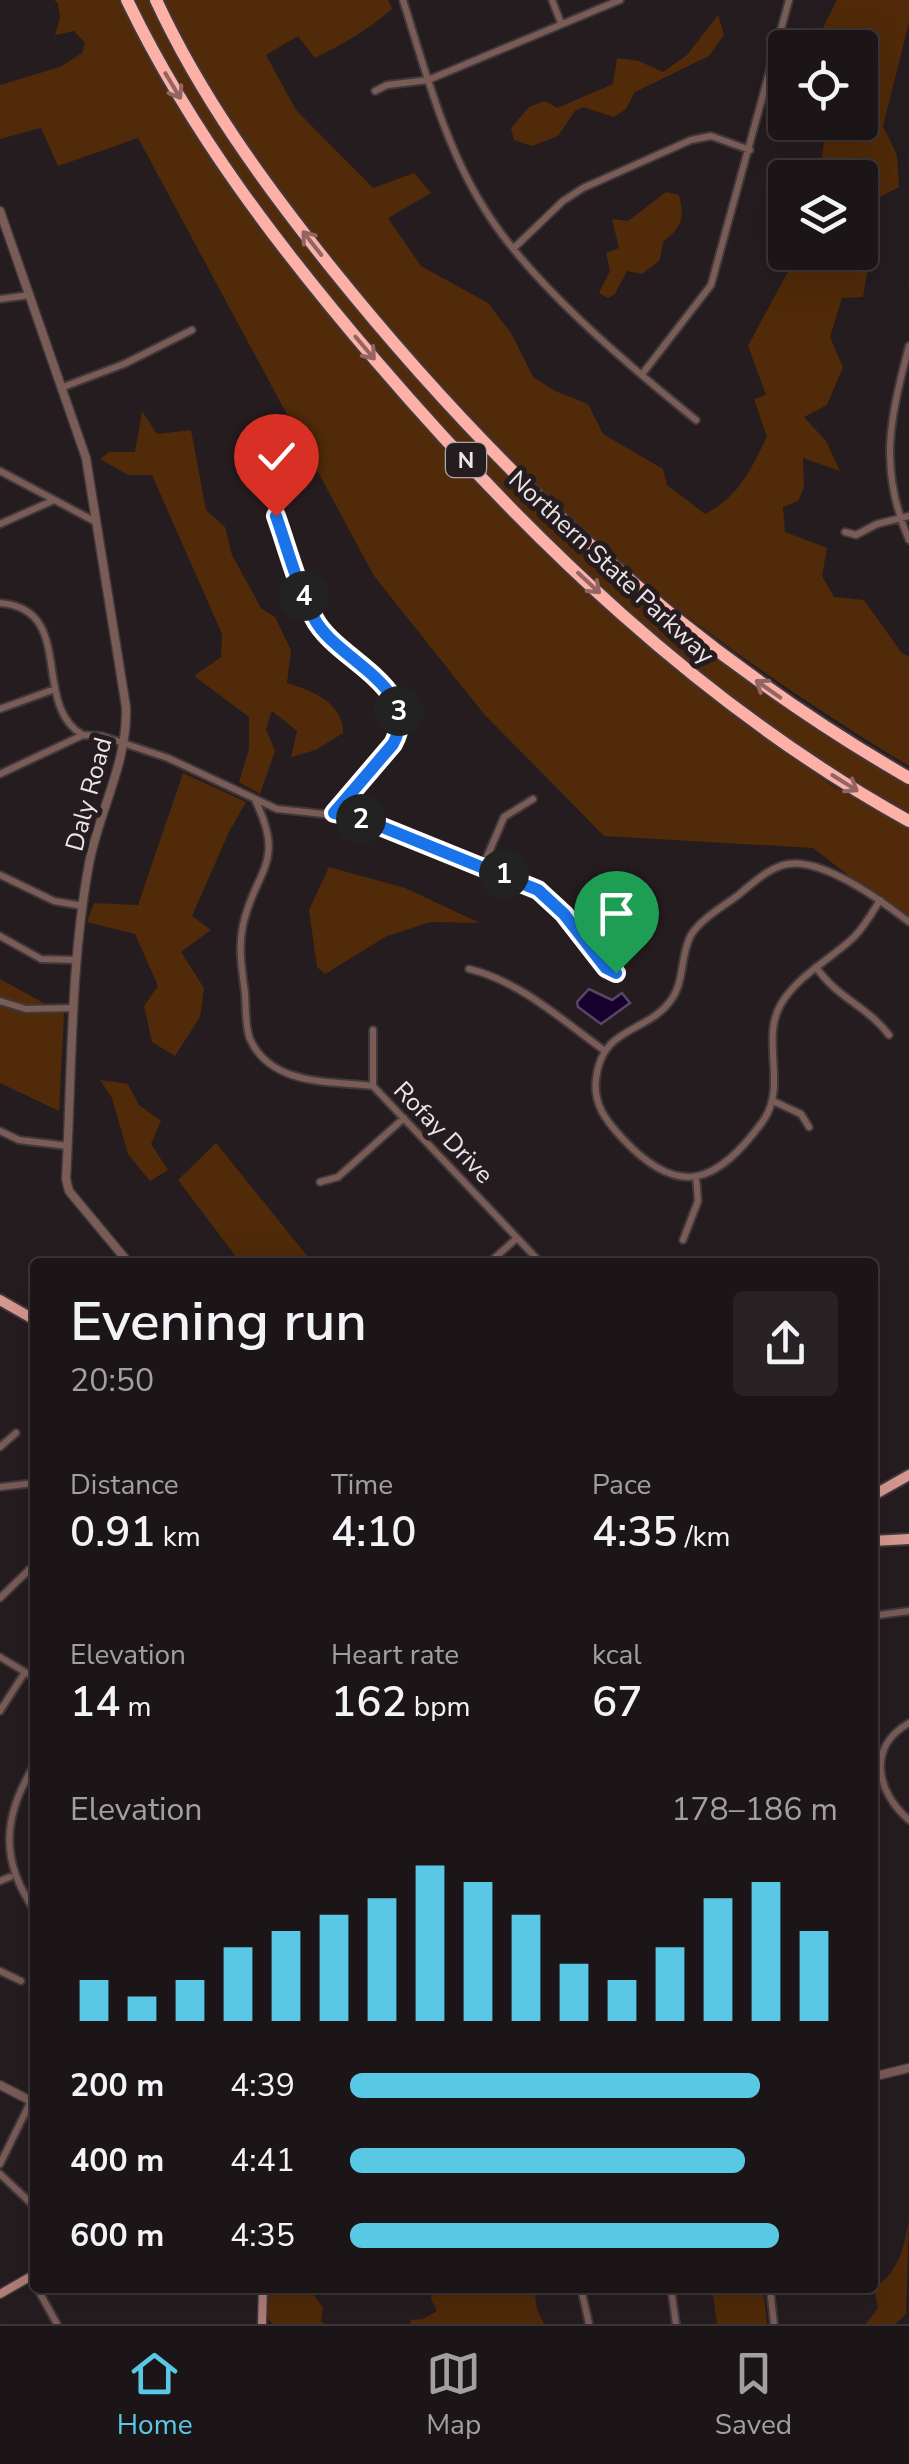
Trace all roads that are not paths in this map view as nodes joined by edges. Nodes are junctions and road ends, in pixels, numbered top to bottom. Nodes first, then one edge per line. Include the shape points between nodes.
1 (127, 0) edge
2 (156, 0) edge
3 (403, 0) edge
4 (552, 0) edge
5 (620, 0) edge
6 (788, 0) edge
7 (561, 24) junction
8 (428, 80) junction
9 (375, 91) dead end
10 (750, 150) junction
11 (0, 211) edge
12 (514, 248) junction
13 (30, 296) junction
14 (0, 299) edge
15 (192, 330) dead end
16 (909, 346) edge
17 (643, 374) junction
18 (63, 386) junction
19 (696, 420) dead end
20 (251, 442) dead end
21 (0, 471) edge
22 (53, 501) junction
23 (909, 516) edge
24 (900, 518) junction
25 (96, 522) junction
26 (0, 524) edge
27 (845, 532) dead end
28 (909, 540) edge
29 (0, 602) edge
30 (55, 688) junction
31 (0, 707) edge
32 (83, 736) junction
33 (125, 743) junction
34 (0, 774) edge
35 (909, 778) edge
36 (533, 799) dead end
37 (256, 801) junction
38 (334, 813) junction
39 (909, 820) edge
40 (483, 866) junction
41 (0, 875) edge
42 (880, 900) junction
43 (83, 906) junction
44 (909, 922) edge
45 (0, 936) edge
46 (76, 960) junction
47 (816, 967) junction
48 (469, 969) dead end
49 (616, 973) dead end
50 (0, 1001) edge
51 (74, 1008) junction
52 (373, 1030) dead end
53 (889, 1035) dead end
54 (605, 1051) junction
55 (373, 1086) junction
56 (773, 1101) junction
57 (404, 1118) junction
58 (809, 1128) dead end
59 (0, 1131) edge
60 (68, 1146) junction
61 (696, 1176) junction
62 (320, 1182) dead end
63 (518, 1238) junction
64 (683, 1240) dead end
65 (125, 1258) edge
66 (495, 1258) edge
67 (536, 1258) edge
68 (0, 1300) edge
69 (30, 1317) edge
70 (16, 1433) dead end
71 (0, 1447) edge
72 (909, 1475) edge
73 (30, 1484) edge
74 (0, 1487) edge
75 (878, 1493) edge
76 (909, 1539) edge
77 (878, 1541) edge
78 (30, 1571) edge
79 (0, 1598) edge
80 (909, 1611) edge
81 (878, 1615) edge
82 (0, 1657) edge
83 (25, 1672) junction
84 (30, 1675) edge
85 (0, 1711) edge
86 (909, 1724) edge
87 (30, 1772) edge
88 (25, 1780) junction
89 (30, 1784) edge
90 (909, 1820) edge
91 (2, 1823) edge
92 (10, 1877) junction
93 (0, 1882) edge
94 (30, 1904) edge
95 (0, 1971) edge
96 (21, 1980) dead end
97 (909, 2068) edge
98 (878, 2075) edge
99 (0, 2086) edge
100 (30, 2101) edge
101 (30, 2108) edge
102 (0, 2164) edge
103 (0, 2174) edge
104 (30, 2202) edge
105 (30, 2282) edge
106 (41, 2293) edge
107 (263, 2293) edge
108 (582, 2293) edge
109 (672, 2293) edge
110 (771, 2293) edge
111 (0, 2294) edge
112 (57, 2324) edge
113 (262, 2324) edge
114 (589, 2324) edge
115 (676, 2324) edge
116 (774, 2324) edge

1 -> 39 highway, Northern State Parkway / N via 195,122 258,215 362,345 475,470 581,576 708,687 798,753
35 -> 2 highway, Northern State Parkway / N via 696,636 501,462 282,205 218,116
3 - 8 street
4 - 7 street
5 - 7 street
6 - 10 street
7 - 8 street
8 - 9 street
8 - 12 street via 465,174
10 - 12 street via 711,136 691,140 583,188
10 - 17 street via 711,286
11 - 13 street, Daly Road
12 - 17 street
13 - 14 street
13 - 18 street, Daly Road
15 - 18 street
16 - 24 street via 888,444
17 - 19 street
18 - 25 street, Daly Road via 86,458
20 - 38 street via 314,620 386,688 399,711 393,744
21 - 22 street
22 - 25 street
22 - 26 street
23 - 24 street
24 - 27 street via 856,535
24 - 28 street
25 - 33 street, Daly Road via 126,707
29 - 30 street via 26,608 42,627
30 - 31 street
30 - 32 street via 62,714
32 - 33 street
32 - 34 street
33 - 37 street
33 - 43 street, Daly Road
36 - 40 street via 504,817
37 - 38 street
37 - 55 street, Rofay Drive via 270,849 240,941 250,1039 294,1078
38 - 40 street
40 - 49 street via 550,899
41 - 43 street via 54,901
42 - 44 street
42 - 47 street via 853,938
42 - 54 street via 804,864 774,868 700,924 671,1001
43 - 46 street, Daly Road
45 - 46 street via 41,959
46 - 51 street, Daly Road
47 - 53 street via 832,989 876,1018
47 - 56 street via 776,1014
48 - 54 street via 520,991
50 - 51 street via 26,1009
51 - 60 street, Daly Road
52 - 55 street
54 - 61 street via 597,1073 602,1114 650,1166
55 - 57 street, Rofay Drive
56 - 58 street via 801,1114
56 - 61 street via 731,1157
57 - 62 street via 338,1178
57 - 63 street, Rofay Drive
59 - 60 street
60 - 65 street, Daly Road via 69,1190
61 - 64 street via 698,1201
63 - 66 street
63 - 67 street, Rofay Drive
68 - 69 main road
70 - 71 street
72 - 75 main road
73 - 74 street
76 - 77 main road
78 - 79 street
80 - 81 street
82 - 83 street
83 - 84 street
83 - 85 street
86 - 90 street via 886,1743 879,1766 886,1795
87 - 88 street
88 - 89 street
88 - 91 street
91 - 92 street
92 - 93 street
92 - 94 street
95 - 96 street
97 - 98 street
99 - 100 street
101 - 102 street
103 - 104 street
105 - 111 main road
106 - 112 street
107 - 113 main road
108 - 114 street
109 - 115 street
110 - 116 street

